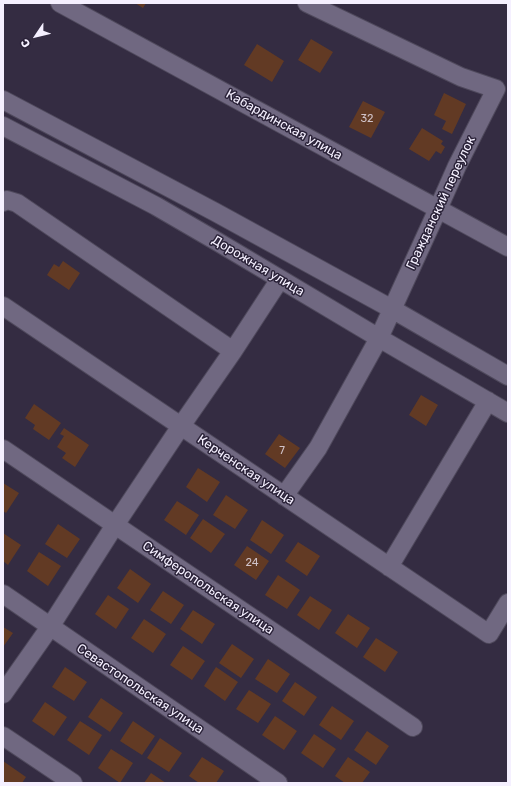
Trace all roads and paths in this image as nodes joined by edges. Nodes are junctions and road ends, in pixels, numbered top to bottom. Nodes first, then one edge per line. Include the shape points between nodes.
1 (60, 3) edge
2 (307, 3) edge
3 (3, 100) edge
4 (3, 126) edge
5 (3, 202) edge
6 (438, 209) junction
7 (508, 247) edge
8 (280, 278) junction
9 (3, 306) edge
10 (392, 309) junction
11 (379, 338) junction
12 (233, 351) junction
13 (508, 376) edge
14 (488, 401) junction
15 (508, 413) edge
16 (181, 426) junction
17 (3, 449) edge
18 (284, 496) junction
19 (115, 525) junction
20 (389, 567) junction
21 (3, 594) edge
22 (508, 602) edge
23 (50, 627) junction
24 (3, 694) edge
25 (413, 727) dead end
26 (3, 736) edge
27 (73, 783) edge
28 (278, 783) edge

1 - 6 street, Кабардинская улица
2 - 6 street, Гражданский переулок via 461,77 496,90
3 - 10 street, Дорожная улица
4 - 8 street, Дорожная улица via 156,206
5 - 12 street via 7,200 17,203
6 - 7 street, Кабардинская улица
6 - 10 street, Гражданский переулок
8 - 11 street, Дорожная улица
8 - 12 street
9 - 16 street, Керченская улица
10 - 11 street, Гражданский переулок
10 - 13 street, Дорожная улица
11 - 14 street, Дорожная улица
11 - 18 street, Гражданский переулок via 318,448
12 - 16 street
14 - 15 street, Дорожная улица
14 - 20 street
16 - 18 street, Керченская улица
16 - 19 street
17 - 19 street, Симферопольская улица
18 - 20 street, Керченская улица
19 - 23 street
19 - 25 street, Симферопольская улица
20 - 22 street, Керченская улица via 489,634
21 - 23 street, Севастопольская улица
23 - 24 street
23 - 28 street, Севастопольская улица
26 - 27 street

